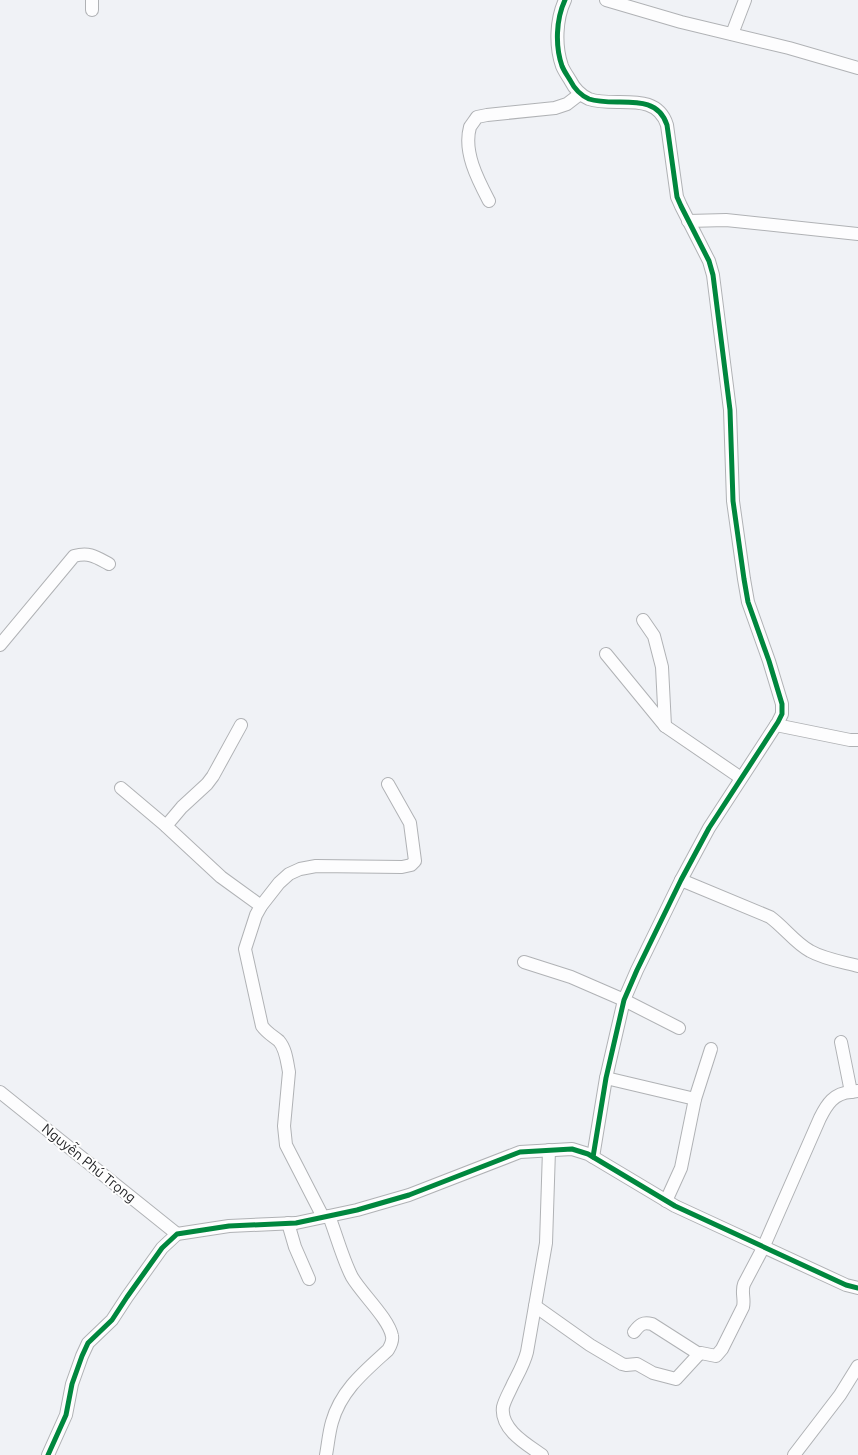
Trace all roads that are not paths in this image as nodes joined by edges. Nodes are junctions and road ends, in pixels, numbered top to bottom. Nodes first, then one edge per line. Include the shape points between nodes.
1 (566, 0) edge
2 (606, 0) edge
3 (745, 0) edge
4 (732, 34) junction
5 (858, 68) edge
6 (580, 94) junction
7 (489, 201) dead end
8 (688, 221) junction
9 (858, 234) edge
10 (109, 564) dead end
11 (644, 620) dead end
12 (0, 645) edge
13 (606, 654) dead end
14 (241, 725) dead end
15 (665, 726) junction
16 (776, 726) junction
17 (858, 740) edge
18 (741, 778) junction
19 (388, 784) dead end
20 (121, 788) dead end
21 (166, 826) junction
22 (682, 880) junction
23 (261, 906) junction
24 (524, 962) dead end
25 (858, 966) edge
26 (624, 1000) junction
27 (679, 1028) dead end
28 (841, 1042) dead end
29 (711, 1049) dead end
30 (606, 1078) junction
31 (854, 1091) edge
32 (0, 1092) edge
33 (695, 1099) junction
34 (549, 1150) junction
35 (593, 1157) junction
36 (666, 1201) junction
37 (326, 1217) junction
38 (288, 1223) junction
39 (177, 1234) junction
40 (763, 1248) junction
41 (309, 1279) dead end
42 (858, 1288) edge
43 (535, 1306) junction
44 (634, 1332) dead end
45 (699, 1354) junction
46 (858, 1366) edge
47 (48, 1455) edge
48 (326, 1455) edge
49 (541, 1455) edge
50 (794, 1455) edge

1 - 6 street via 561,9 558,26 558,52 562,66
2 - 4 street
3 - 4 street
4 - 5 street
6 - 7 street via 567,104 555,108 477,117 470,126 469,143 474,172
6 - 8 street via 599,101 638,103 658,109 667,126 678,197
8 - 9 street via 726,220
8 - 16 street via 709,261 713,275 730,410 735,517 748,602 782,704 782,714
10 - 12 street via 93,555 74,556
11 - 15 street via 654,636 662,667
13 - 15 street
14 - 21 street via 208,784 182,807
15 - 18 street
16 - 17 street
16 - 18 street
18 - 22 street via 709,828
19 - 23 street via 410,823 415,855 411,865 316,866 300,869 279,883
20 - 21 street
21 - 23 street via 221,877
22 - 25 street via 770,917 811,952
22 - 26 street
23 - 37 street via 247,941 246,958 262,1026 283,1046 289,1072 284,1126 286,1145
24 - 26 street via 565,974
26 - 27 street
26 - 30 street
28 - 31 street
29 - 33 street
30 - 33 street
30 - 35 street
31 - 40 street via 839,1094 825,1109
32 - 39 street, Nguyễn Phú Trọng
33 - 36 street via 681,1168
34 - 35 street via 572,1149
34 - 37 street via 520,1152 409,1195
34 - 43 street via 546,1244
35 - 36 street
36 - 40 street
37 - 38 street
37 - 48 street via 352,1276 384,1319 392,1335 392,1344 388,1350 345,1392 332,1422
38 - 39 street via 229,1226
38 - 41 street
39 - 47 street via 162,1248 112,1320 88,1343 72,1384 66,1415
40 - 42 street
40 - 45 street via 742,1288 743,1307 722,1349 716,1356
43 - 45 street via 595,1348 626,1365 637,1364 653,1373 676,1379
43 - 49 street via 526,1357 506,1397 503,1416 514,1434
44 - 45 street via 639,1325 652,1324
46 - 50 street via 840,1395

